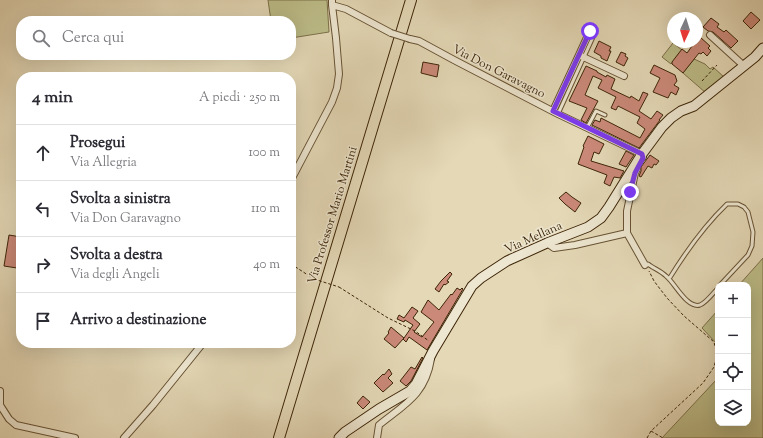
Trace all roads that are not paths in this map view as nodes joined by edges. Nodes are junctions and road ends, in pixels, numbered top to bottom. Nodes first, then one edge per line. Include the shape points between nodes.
1 (411, 0) edge
2 (332, 3) edge
3 (592, 33) dead end
4 (710, 35) dead end
5 (763, 48) edge
6 (581, 56) junction
7 (744, 66) junction
8 (624, 76) dead end
9 (556, 112) junction
10 (605, 116) dead end
11 (587, 128) junction
12 (642, 154) junction
13 (296, 170) edge
14 (627, 233) junction
15 (547, 243) junction
16 (645, 265) joint
17 (669, 279) junction
18 (723, 282) edge
19 (715, 291) edge
20 (199, 348) edge
21 (434, 349) junction
22 (0, 391) edge
23 (75, 438) edge
24 (124, 438) edge
25 (279, 438) edge
26 (339, 438) edge
27 (377, 438) edge

1 - 25 main road, Via Professor Mario Martini
2 - 9 street, Via Don Garavagno, bridge via 391,33 419,41
2 - 13 street via 339,74 337,88
3 - 6 street
4 - 7 street
5 - 7 street, Via Mellana
6 - 8 street
6 - 9 street
7 - 12 street, Via Mellana via 694,106 671,118
9 - 11 street, Via Don Garavagno
10 - 11 lane via 596,111
11 - 12 street, Via Don Garavagno
12 - 14 street via 643,158 635,173 630,192
12 - 15 street, Via Mellana via 601,218 588,227
14 - 15 street via 554,248
14 - 16 street
15 - 21 street, Via Mellana via 507,261 472,286
16 - 17 lane via 648,264
17 - 18 lane via 683,257 727,204 738,204 744,206 748,212 753,232 752,246 748,255
17 - 19 lane via 688,303 696,306 704,303
20 - 24 street
21 - 26 street, Via Mellana via 410,391 379,409
21 - 27 street via 423,385 413,399 379,425
22 - 23 street via 0,405 16,425

